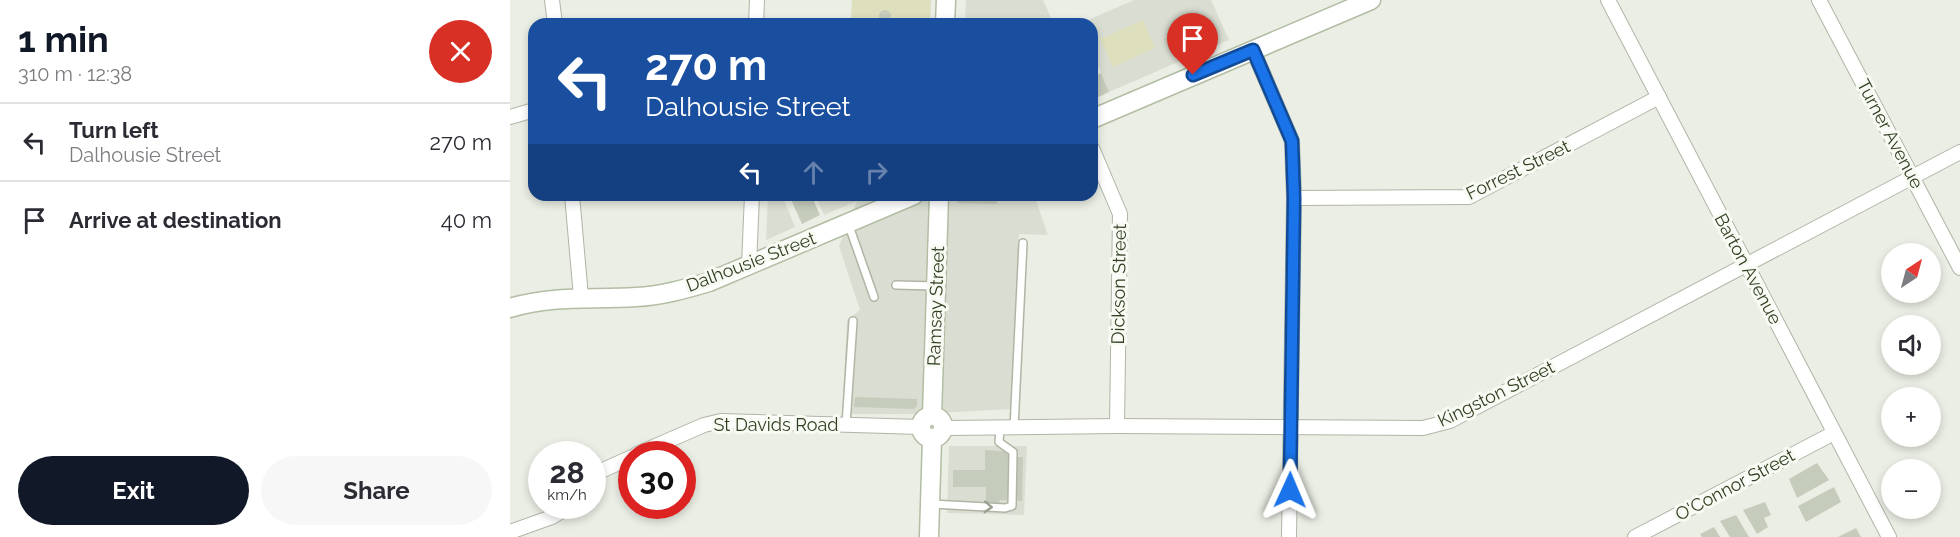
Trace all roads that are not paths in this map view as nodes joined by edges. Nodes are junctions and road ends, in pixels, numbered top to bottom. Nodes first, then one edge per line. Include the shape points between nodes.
1 (552, 0) edge
2 (757, 0) edge
3 (946, 0) edge
4 (1371, 0) edge
5 (1608, 0) edge
6 (1820, 0) edge
7 (554, 18) edge
8 (756, 18) edge
9 (945, 18) edge
10 (1253, 50) junction
11 (1659, 98) junction
12 (528, 112) edge
13 (1098, 116) edge
14 (510, 117) edge
15 (1960, 152) edge
16 (1098, 162) edge
17 (1912, 178) junction
18 (1294, 198) junction
19 (572, 201) edge
20 (752, 201) edge
21 (900, 201) edge
22 (939, 201) edge
23 (848, 223) junction
24 (1023, 243) dead end
25 (1745, 264) junction
26 (749, 265) junction
27 (1960, 268) edge
28 (896, 285) dead end
29 (936, 286) junction
30 (580, 297) junction
31 (874, 297) dead end
32 (510, 308) edge
33 (852, 321) dead end
34 (846, 425) junction
35 (1117, 426) junction
36 (932, 428) junction
37 (1007, 428) junction
38 (1292, 428) junction
39 (1834, 433) junction
40 (667, 441) edge
41 (930, 504) junction
42 (546, 519) edge
43 (510, 532) edge
44 (929, 537) edge
45 (1289, 537) edge
46 (1635, 537) edge
47 (1889, 537) edge

1 - 7 street
2 - 8 street
3 - 9 street
4 - 10 street
5 - 11 street, Barton Avenue
6 - 17 street, Turner Avenue
10 - 13 street
10 - 18 street via 1292,141
11 - 18 street, Forrest Street via 1469,197
11 - 25 street, Barton Avenue
12 - 14 street
15 - 17 street, Kingston Street
16 - 35 street, Dickson Street via 1120,214
17 - 25 street, Kingston Street
17 - 27 street, Turner Avenue
18 - 38 street
19 - 30 street
20 - 26 street
21 - 23 street, Dalhousie Street
22 - 29 street, Ramsay Street
23 - 26 street, Dalhousie Street
23 - 31 lane
24 - 37 lane
25 - 38 street, Kingston Street via 1450,421 1423,428
25 - 39 street, Barton Avenue
26 - 30 street, Dalhousie Street via 709,282 658,294
28 - 29 lane
29 - 36 street, Ramsay Street
30 - 32 street, Dalhousie Street
33 - 34 lane
34 - 36 street, St Davids Road
34 - 40 street, St Davids Road via 721,421
35 - 37 street, Kingston Street
35 - 38 street, Kingston Street
36 - 37 street, Kingston Street
36 - 41 street, Ramsay Street
41 -> 37 lane via 1012,506 1013,452 999,442
38 - 45 street
39 - 46 street, O'Connor Street
39 - 47 street, Barton Avenue
41 - 44 street, Ramsay Street
42 - 43 street

